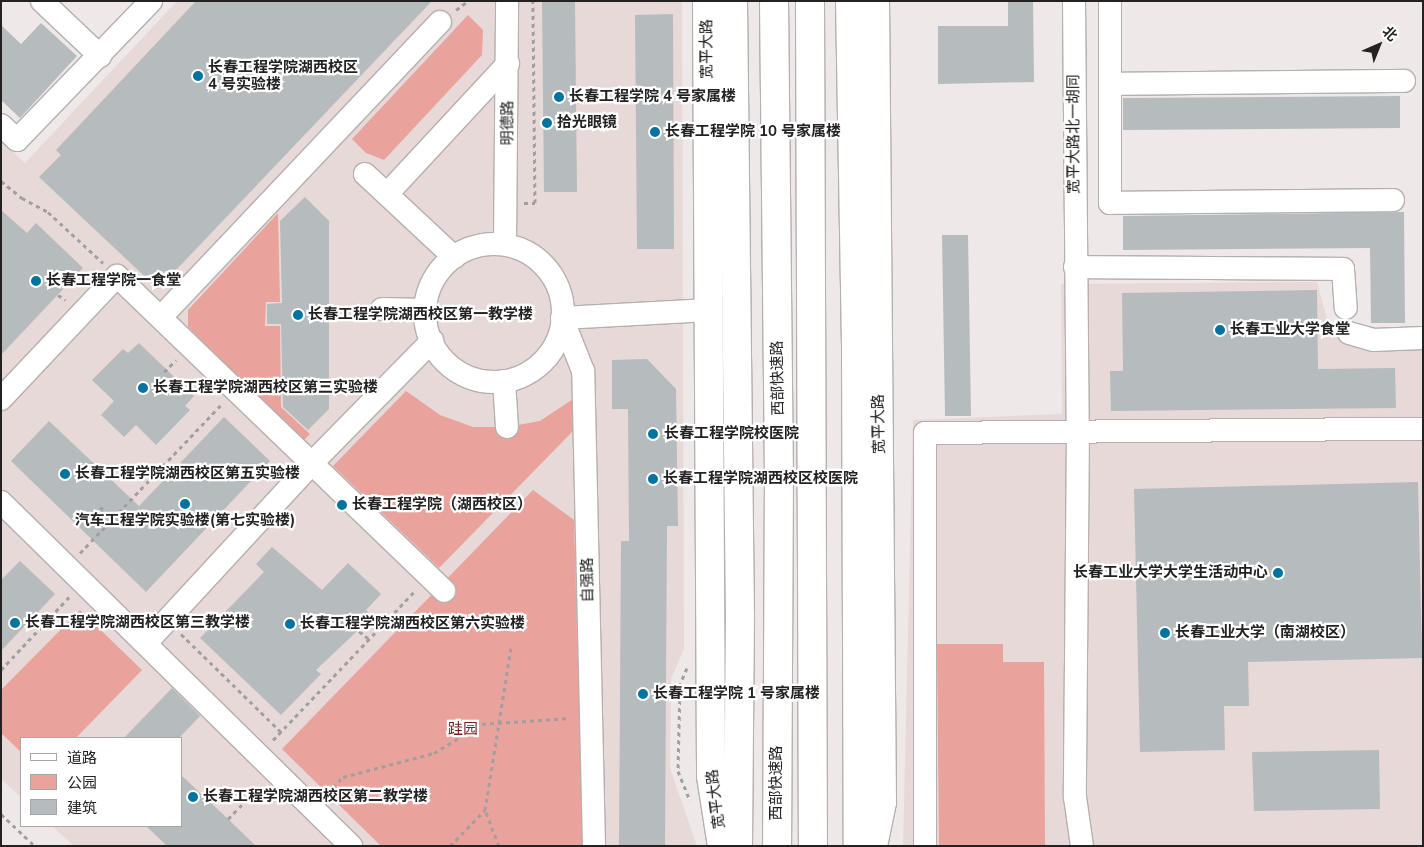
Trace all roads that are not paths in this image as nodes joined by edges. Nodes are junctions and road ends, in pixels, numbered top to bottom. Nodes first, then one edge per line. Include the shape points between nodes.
1 (42, 1) edge
2 (150, 1) edge
3 (506, 1) edge
4 (707, 1) edge
5 (732, 1) edge
6 (774, 1) edge
7 (810, 1) edge
8 (850, 1) edge
9 (875, 1) edge
10 (1074, 1) edge
11 (1110, 1) edge
12 (440, 22) dead end
13 (1110, 40) junction
14 (1074, 41) junction
15 (100, 56) junction
16 (508, 64) junction
17 (1404, 81) dead end
18 (1110, 84) junction
19 (9, 133) edge
20 (365, 174) dead end
21 (387, 194) junction
22 (1393, 200) dead end
23 (505, 244) junction
24 (454, 256) junction
25 (1075, 268) junction
26 (1346, 308) dead end
27 (382, 309) road end
28 (425, 310) junction
29 (709, 310) junction
30 (161, 318) junction
31 (562, 318) junction
32 (1349, 333) dead end
33 (1423, 338) edge
34 (432, 341) junction
35 (504, 381) junction
36 (1, 399) edge
37 (507, 427) dead end
38 (1423, 428) edge
39 (1078, 430) junction
40 (311, 464) junction
41 (1, 502) edge
42 (436, 584) road end
43 (146, 643) junction
44 (350, 846) edge
45 (594, 846) edge
46 (722, 846) edge
47 (738, 846) edge
48 (777, 846) edge
49 (812, 846) edge
50 (858, 846) edge
51 (873, 846) edge
52 (925, 846) edge
53 (1082, 846) edge

1 - 15 street
2 - 15 street
3 - 16 street, 明德路
4 - 29 main road, 宽平大路
5 - 47 main road via 740,616
6 - 48 main road, 西部快速路 via 779,476
7 - 49 main road
8 - 50 main road via 856,350
9 - 51 main road, 宽平大路 via 882,802
10 - 14 street, 宽平大路北一胡同
11 - 13 street
12 - 30 street
13 - 14 street
13 - 18 street
14 - 25 street, 宽平大路北一胡同
15 - 19 street
16 - 21 street
16 - 23 street, 明德路
17 - 18 street
18 - 22 street via 1110,203
20 - 21 street
21 - 24 street
23 - 24 street via 475,246
23 - 31 street via 539,260 554,279 562,301
24 - 28 street via 439,270 429,290
25 - 26 street via 1343,269
25 - 39 street, 宽平大路北一胡同
27 - 28 street
28 - 34 street
29 - 31 street
29 - 46 main road, 宽平大路 via 712,776
30 - 36 street via 117,276
30 - 40 street
31 - 35 street via 554,348 539,366 518,378
31 - 45 street, 自强路 via 583,371
32 - 33 street via 1373,340
34 - 35 street via 437,353 458,372 471,379
34 - 40 street
35 - 37 street
38 - 39 street
39 - 52 street via 925,433
39 - 53 street, 宽平大路北一胡同 via 1075,788
40 - 42 street
40 - 43 street
41 - 43 street
43 - 44 street

